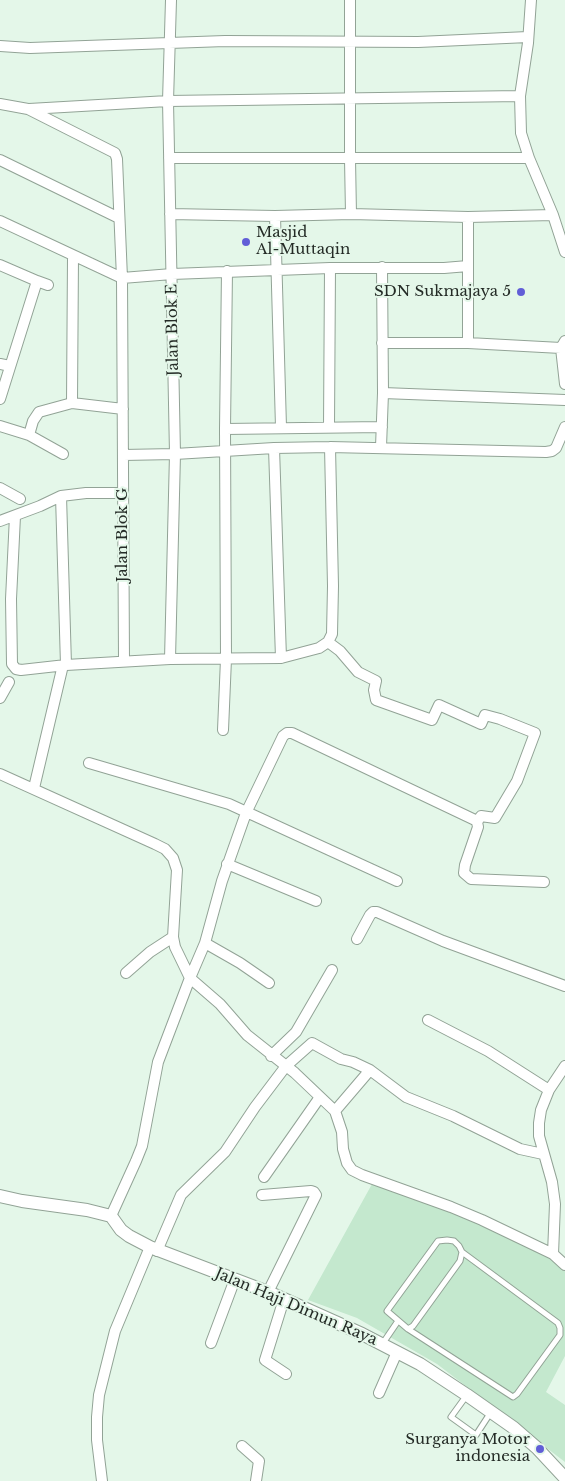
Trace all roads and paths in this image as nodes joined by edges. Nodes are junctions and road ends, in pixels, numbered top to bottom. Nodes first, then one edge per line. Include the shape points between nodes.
1 (171, 0) edge
2 (350, 0) edge
3 (531, 0) edge
4 (528, 37) junction
5 (169, 42) junction
6 (349, 42) junction
7 (0, 46) edge
8 (520, 96) junction
9 (350, 98) junction
10 (168, 100) junction
11 (0, 104) edge
12 (28, 109) junction
13 (169, 158) junction
14 (529, 158) junction
15 (350, 159) junction
16 (0, 160) edge
17 (170, 214) junction
18 (351, 214) junction
19 (553, 214) junction
20 (274, 216) junction
21 (468, 217) junction
22 (119, 218) junction
23 (0, 221) edge
24 (565, 252) edge
25 (73, 256) junction
26 (0, 265) edge
27 (468, 266) junction
28 (382, 267) junction
29 (330, 268) junction
30 (277, 270) junction
31 (228, 271) junction
32 (172, 274) junction
33 (122, 278) junction
34 (37, 282) junction
35 (48, 285) dead end
36 (382, 343) junction
37 (468, 343) junction
38 (563, 344) edge
39 (5, 365) edge
40 (565, 384) edge
41 (383, 394) junction
42 (0, 399) edge
43 (565, 400) edge
44 (72, 403) junction
45 (123, 409) junction
46 (0, 426) edge
47 (281, 427) junction
48 (382, 427) junction
49 (565, 427) edge
50 (329, 428) junction
51 (225, 429) junction
52 (29, 435) junction
53 (381, 447) junction
54 (274, 448) junction
55 (330, 448) junction
56 (226, 450) junction
57 (63, 454) dead end
58 (175, 454) junction
59 (123, 455) junction
60 (0, 488) edge
61 (122, 493) junction
62 (61, 496) junction
63 (20, 499) dead end
64 (15, 516) junction
65 (0, 521) edge
66 (328, 642) junction
67 (281, 658) junction
68 (170, 659) junction
69 (226, 659) junction
70 (124, 661) junction
71 (64, 665) junction
72 (9, 682) dead end
73 (0, 698) edge
74 (223, 730) dead end
75 (89, 764) dead end
76 (0, 774) edge
77 (34, 788) junction
78 (246, 813) junction
79 (477, 822) junction
80 (227, 864) junction
81 (397, 881) dead end
82 (544, 882) dead end
83 (316, 902) dead end
84 (174, 937) junction
85 (357, 939) dead end
86 (205, 943) junction
87 (332, 970) dead end
88 (126, 973) dead end
89 (190, 978) junction
90 (269, 984) dead end
91 (565, 986) edge
92 (428, 1020) dead end
93 (271, 1056) junction
94 (286, 1066) junction
95 (565, 1066) edge
96 (370, 1070) junction
97 (549, 1090) junction
98 (320, 1097) junction
99 (335, 1111) junction
100 (544, 1154) junction
101 (264, 1177) dead end
102 (262, 1195) dead end
103 (0, 1196) edge
104 (111, 1216) junction
105 (154, 1249) junction
106 (462, 1252) junction
107 (552, 1254) junction
108 (565, 1265) edge
109 (235, 1279) junction
110 (268, 1292) junction
111 (284, 1299) junction
112 (398, 1321) junction
113 (408, 1329) junction
114 (211, 1343) dead end
115 (382, 1344) junction
116 (397, 1352) junction
117 (286, 1374) dead end
118 (379, 1393) dead end
119 (467, 1395) junction
120 (491, 1412) junction
121 (242, 1446) dead end
122 (565, 1478) edge
123 (102, 1481) edge
124 (256, 1481) edge

1 - 5 street, Jalan Blok E
2 - 6 street
3 - 4 street
4 - 6 street
4 - 8 street
5 - 6 street
5 - 7 street via 30,48
5 - 10 street, Jalan Blok E
6 - 9 street
8 - 9 street
8 - 14 street via 522,133
9 - 10 street
9 - 15 street
10 - 12 street
10 - 13 street, Jalan Blok E
11 - 12 street
12 - 22 street, Jalan Blok G via 115,153
13 - 15 street
13 - 17 street, Jalan Blok E
14 - 15 street
14 - 19 street
15 - 18 street
16 - 22 street
17 - 20 street
17 - 32 street, Jalan Blok E
18 - 20 street
18 - 21 street
19 - 21 street
19 - 24 street
20 - 30 street
21 - 27 street
22 - 33 street, Jalan Blok G
23 - 25 street
25 - 33 street
25 - 44 street
26 - 34 street
27 - 28 street
27 - 37 street
28 - 29 street
28 - 36 street
29 - 30 street
29 - 50 street
30 - 31 street
30 - 47 street
31 - 32 street
31 - 51 street
32 - 33 street
32 - 58 street, Jalan Blok E
33 - 45 street, Jalan Blok G
34 - 35 street
34 - 39 street
36 - 37 street
36 - 41 street
37 - 38 street
38 - 40 street
39 - 42 street
41 - 43 street
41 - 48 street
44 - 45 street
44 - 52 street via 39,412
45 - 59 street, Jalan Blok G
46 - 52 street
47 - 50 street
47 - 51 street
48 - 50 street
48 - 53 street
49 - 53 street via 556,448 546,452
51 - 56 street
52 - 57 street
53 - 55 street
54 - 55 street
54 - 56 street
54 - 67 street
55 - 66 street via 333,586 332,634
56 - 58 street
56 - 69 street
58 - 59 street
58 - 68 street, Jalan Blok E
59 - 61 street, Jalan Blok G
60 - 63 street
61 - 62 street
61 - 70 street, Jalan Blok G
62 - 64 street
62 - 71 street
64 - 65 street
64 - 71 street via 12,664 21,670
66 - 67 street via 319,648
66 - 79 street via 340,650 358,672 376,682 376,700 432,720 439,705 481,724 485,715 535,733 517,781 495,818 482,816
67 - 69 street
68 - 69 street
68 - 70 street
69 - 74 street
70 - 71 street
71 - 77 street
72 - 73 street
75 - 78 street via 208,797
76 - 77 street
77 - 84 street via 155,844 173,858 177,870
78 - 79 street via 283,736 292,733
78 - 80 street
78 - 81 street
79 - 82 street via 465,865 467,877
80 - 83 street
80 - 86 street
84 - 88 street
84 - 89 street via 175,947
85 - 91 street via 370,915 377,912 451,944
86 - 89 street
86 - 90 street
87 - 93 street via 296,1032
89 - 93 street
89 - 104 street via 158,1062 142,1146
92 - 97 street via 488,1051
93 - 94 street
94 - 96 street via 312,1043
94 - 98 street
94 - 105 street via 225,1152 178,1199
95 - 97 street
96 - 99 street
96 - 100 street via 406,1097 520,1149
97 - 100 street via 539,1123
98 - 99 street
98 - 101 street
99 - 107 street via 352,1170 451,1207
100 - 107 street via 555,1204
102 - 110 street via 312,1191 316,1195
103 - 104 street
104 - 105 street, Jalan Haji Dimun Raya via 121,1230
105 - 109 street, Jalan Haji Dimun Raya
105 - 123 street via 115,1331 99,1395 97,1440
106 - 112 lane via 454,1241 438,1241 386,1311
106 - 113 lane via 460,1261
106 - 113 lane via 558,1323 560,1335 513,1397
107 - 108 street
109 - 110 street, Jalan Haji Dimun Raya
109 - 114 street
110 - 111 street, Jalan Haji Dimun Raya
111 - 115 street, Jalan Haji Dimun Raya
111 - 117 street via 265,1360
112 - 113 lane
112 - 115 lane
115 - 116 street, Jalan Haji Dimun Raya
116 - 118 street
116 - 119 street, Jalan Haji Dimun Raya
119 - 120 street, Jalan Haji Dimun Raya
119 - 120 lane via 451,1417 476,1435
120 - 122 street, Jalan Haji Dimun Raya via 530,1442
121 - 124 street via 259,1460

